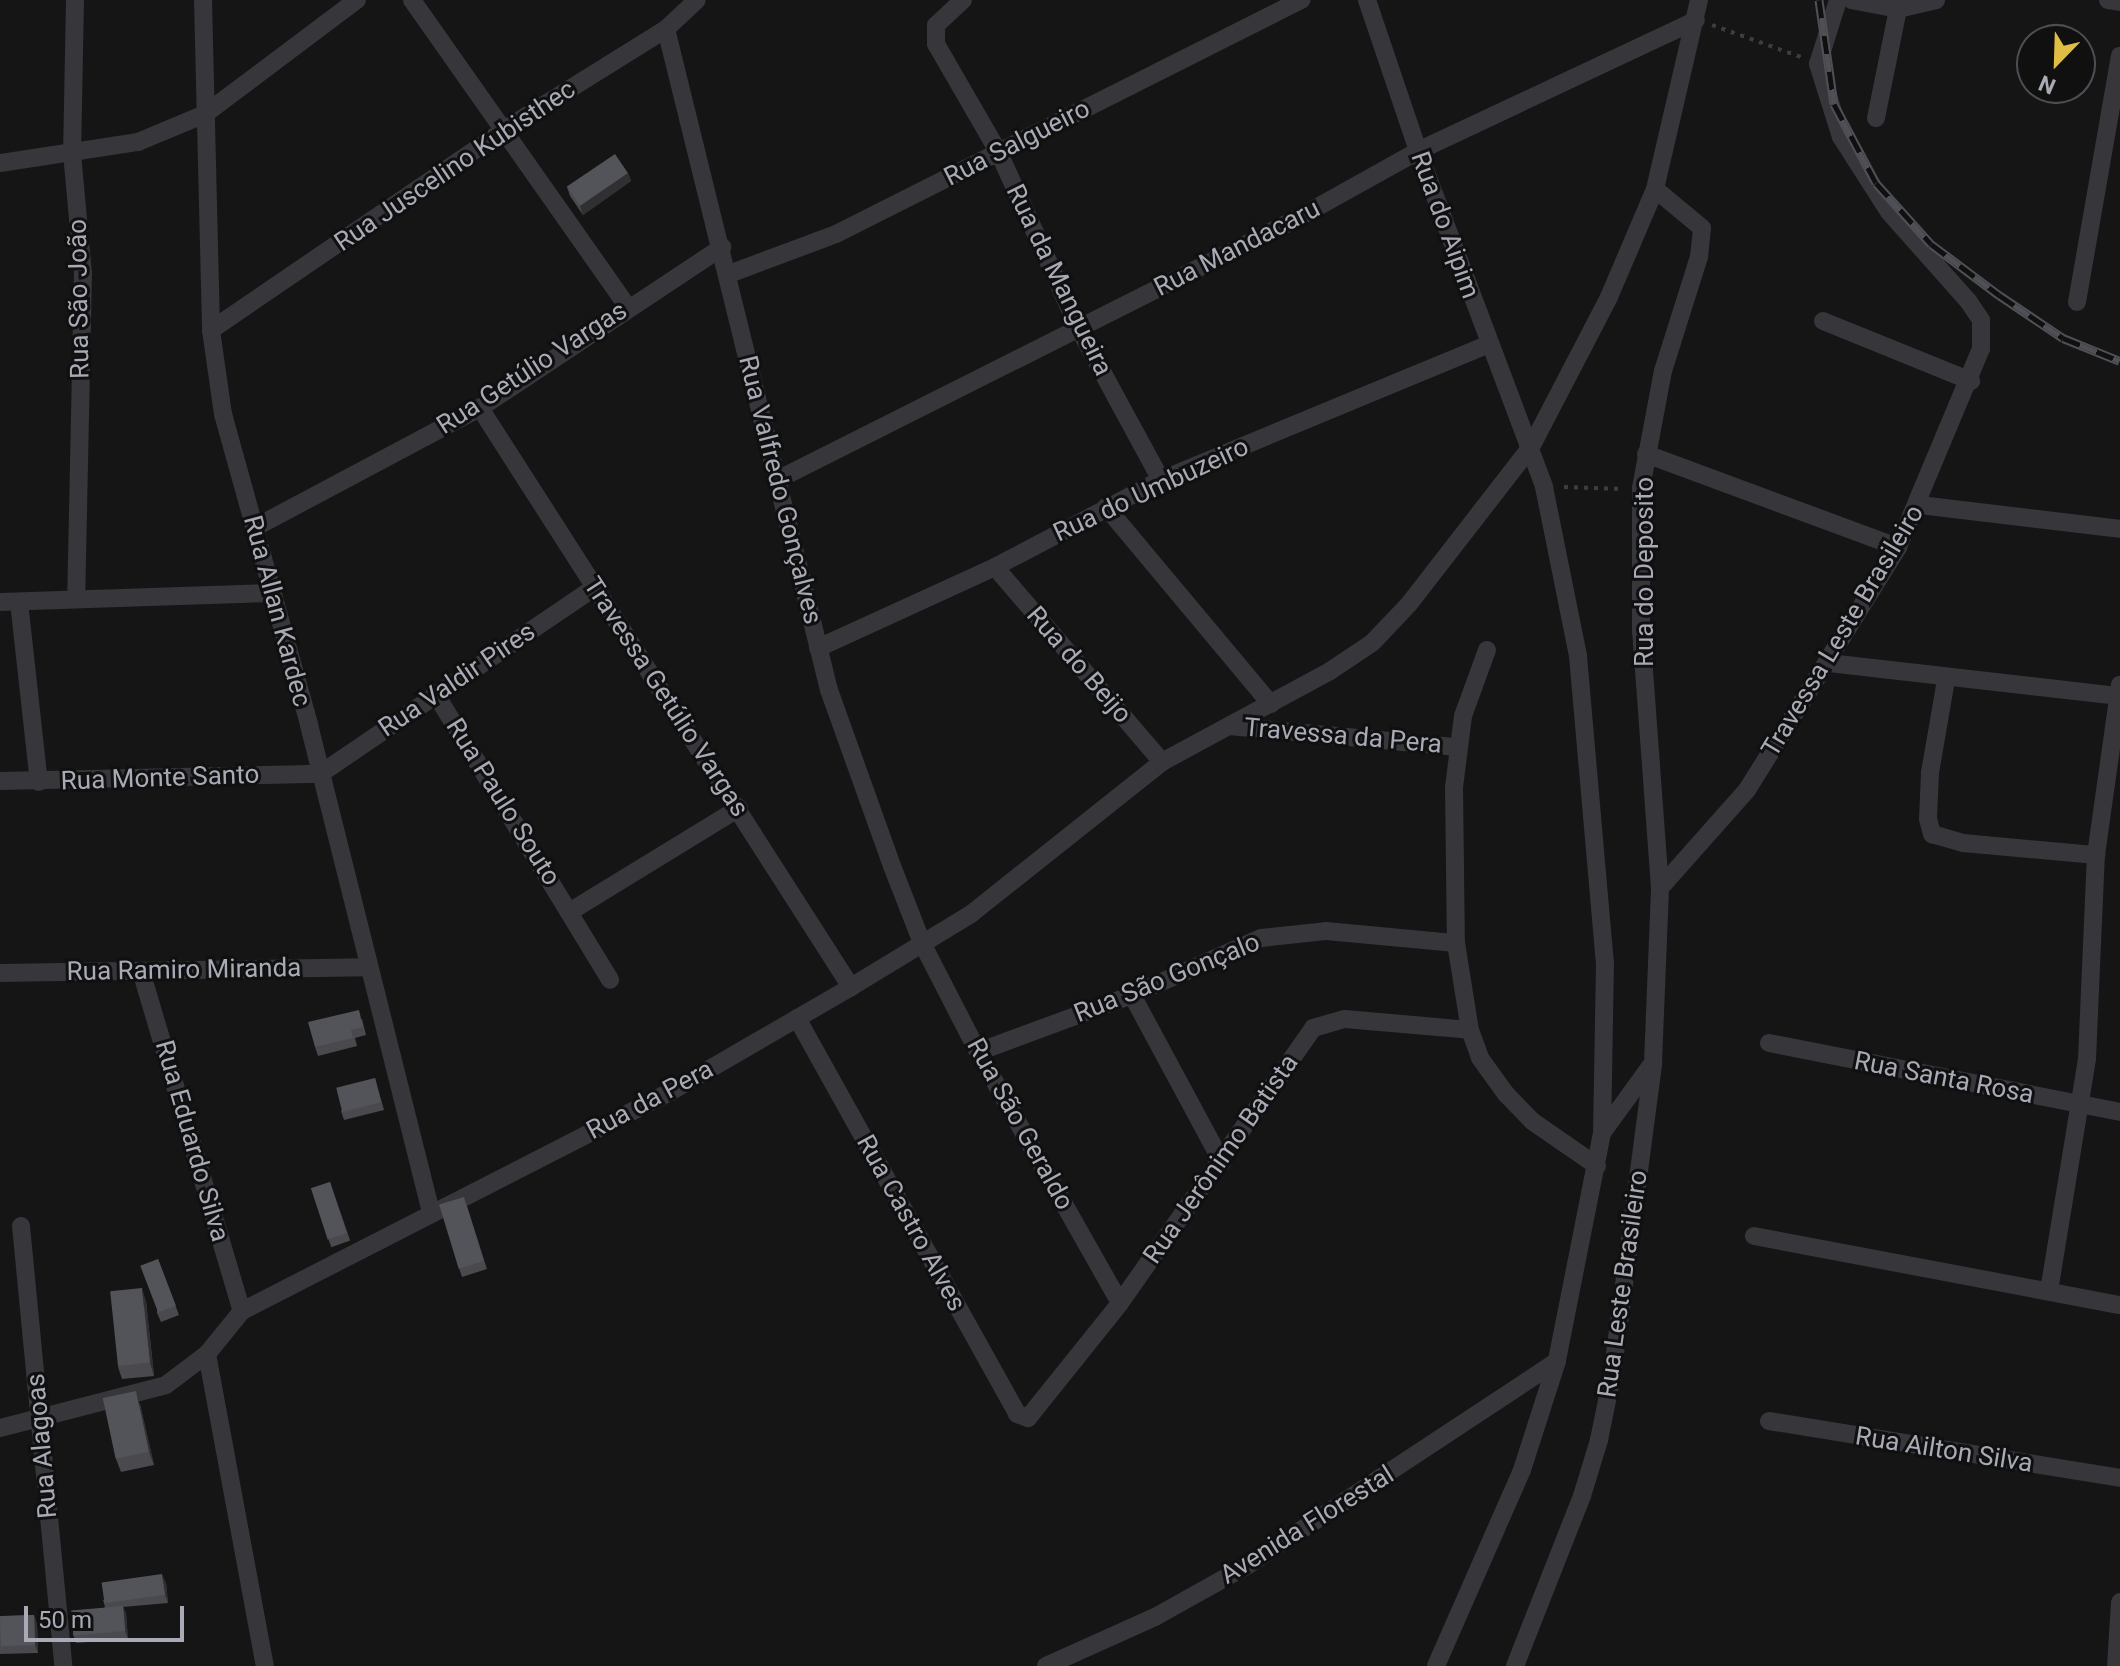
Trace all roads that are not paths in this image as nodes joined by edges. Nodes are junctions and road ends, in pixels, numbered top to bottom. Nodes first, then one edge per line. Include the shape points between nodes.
1 (75, 0) edge
2 (203, 0) edge
3 (357, 0) edge
4 (412, 0) edge
5 (697, 0) edge
6 (962, 0) edge
7 (1301, 0) edge
8 (1367, 0) edge
9 (1699, 0) edge
10 (1838, 0) edge
11 (1851, 0) edge
12 (1936, 0) edge
13 (2108, 0) edge
14 (2120, 2) edge
15 (1898, 9) junction
16 (1696, 20) junction
17 (666, 29) junction
18 (2120, 56) edge
19 (205, 114) junction
20 (1876, 118) dead end
21 (507, 128) junction
22 (1418, 151) junction
23 (72, 153) junction
24 (999, 153) junction
25 (0, 163) edge
26 (1655, 189) junction
27 (722, 247) junction
28 (729, 274) junction
29 (2077, 302) dead end
30 (628, 307) junction
31 (1823, 321) dead end
32 (1079, 329) junction
33 (211, 330) junction
34 (1490, 344) junction
35 (1971, 381) junction
36 (480, 408) junction
37 (1531, 447) junction
38 (1646, 454) junction
39 (779, 479) junction
40 (1161, 480) junction
41 (1920, 505) junction
42 (1106, 507) junction
43 (254, 528) junction
44 (2120, 529) edge
45 (1898, 547) junction
46 (995, 567) junction
47 (594, 588) junction
48 (271, 593) junction
49 (76, 598) junction
50 (9, 602) edge
51 (818, 648) junction
52 (1487, 650) dead end
53 (1829, 663) junction
54 (1946, 680) junction
55 (2119, 691) edge
56 (435, 693) junction
57 (1271, 704) junction
58 (1229, 726) junction
59 (1457, 747) junction
60 (1162, 762) junction
61 (320, 774) junction
62 (0, 781) edge
63 (39, 782) junction
64 (739, 808) junction
65 (2096, 855) junction
66 (1660, 888) junction
67 (571, 911) junction
68 (922, 943) junction
69 (1456, 943) junction
70 (367, 967) junction
71 (141, 971) junction
72 (0, 973) edge
73 (610, 980) dead end
74 (851, 987) junction
75 (1132, 995) junction
76 (797, 1018) junction
77 (1470, 1030) junction
78 (1769, 1043) dead end
79 (978, 1052) junction
80 (1653, 1063) junction
81 (2079, 1104) junction
82 (2120, 1112) edge
83 (1602, 1133) junction
84 (1222, 1162) junction
85 (1597, 1166) junction
86 (431, 1212) junction
87 (21, 1226) dead end
88 (1754, 1236) dead end
89 (2049, 1291) junction
90 (1120, 1303) junction
91 (2120, 1305) edge
92 (242, 1311) junction
93 (207, 1354) junction
94 (1557, 1361) junction
95 (1031, 1416) joint
96 (40, 1420) junction
97 (1769, 1421) dead end
98 (0, 1428) edge
99 (2120, 1478) edge
100 (2120, 1602) edge
101 (63, 1666) edge
102 (265, 1666) edge
103 (1046, 1666) edge
104 (1436, 1666) edge
105 (1515, 1666) edge
106 (2116, 1666) edge

1 - 23 street, Rua São João
2 - 19 street, Rua Allan Kardec
3 - 19 street
4 - 21 street
5 - 17 street, Rua Juscelino Kubisthec
6 - 24 street, Rua da Mangueira via 940,19 934,37
7 - 24 street, Rua Salgueiro
8 - 22 street, Rua do Aipim
9 - 16 street, Rua da Pera
10 - 35 street, Travessa Leste Brasileiro via 1818,64 1829,105 1858,170 1959,286 1981,320 1981,349
11 - 15 street
12 - 15 street
13 - 14 street
15 - 20 street
16 - 22 street, Rua Mandacaru
16 - 26 street, Rua da Pera
17 - 21 street, Rua Juscelino Kubisthec
17 - 27 street, Rua Valfredo Gonçalves
18 - 29 street
19 - 23 street via 138,142
19 - 33 street, Rua Allan Kardec
21 - 30 street
21 - 33 street, Rua Juscelino Kubisthec
22 - 32 street, Rua Mandacaru
22 - 34 street, Rua do Aipim
23 - 25 street
23 - 49 street, Rua São João via 83,273
24 - 28 street, Rua Salgueiro via 799,251
24 - 32 street, Rua da Mangueira
26 - 37 street, Rua da Pera via 1609,297
26 - 38 street, Rua do Deposito via 1702,228
27 - 28 street, Rua Valfredo Gonçalves
27 - 30 street, Rua Getúlio Vargas
28 - 39 street, Rua Valfredo Gonçalves
30 - 36 street, Rua Getúlio Vargas
31 - 35 street
32 - 39 street, Rua Mandacaru
32 - 40 street, Rua da Mangueira
33 - 43 street, Rua Allan Kardec via 223,414
34 - 37 street, Rua do Aipim
34 - 40 street, Rua do Umbuzeiro
35 - 41 street, Travessa Leste Brasileiro
36 - 43 street, Rua Getúlio Vargas
36 - 47 street, Travessa Getúlio Vargas
37 - 57 street, Rua da Pera via 1394,622 1330,671
37 - 83 street, Rua do Aipim via 1578,656 1589,740 1605,962
38 - 45 street
38 - 66 street, Rua do Deposito via 1641,488 1641,632
39 - 51 street, Rua Valfredo Gonçalves
40 - 42 street, Rua do Umbuzeiro
41 - 44 street
41 - 45 street, Travessa Leste Brasileiro
42 - 46 street, Rua do Umbuzeiro
42 - 57 street
43 - 48 street, Rua Allan Kardec
45 - 53 street, Travessa Leste Brasileiro
46 - 51 street, Rua do Umbuzeiro
46 - 60 street, Rua do Beijo
47 - 56 street, Rua Valdir Pires
47 - 64 street, Travessa Getúlio Vargas
48 - 49 street
48 - 61 street, Rua Allan Kardec
49 - 50 street
50 - 63 street
51 - 68 street, Rua Valfredo Gonçalves
52 - 59 street
53 - 54 street
53 - 66 street, Travessa Leste Brasileiro via 1747,790
54 - 55 street
54 - 65 street via 1930,773 1932,834 1963,843
55 - 65 street
56 - 61 street, Rua Valdir Pires
56 - 67 street, Rua Paulo Souto
57 - 58 street, Rua da Pera
58 - 59 street, Travessa da Pera
58 - 60 street, Rua da Pera
59 - 69 street
60 - 68 street, Rua da Pera via 971,914
61 - 63 street, Rua Monte Santo
61 - 70 street, Rua Allan Kardec
62 - 63 street, Rua Monte Santo
64 - 67 street, Rua Paulo Souto
64 - 74 street, Travessa Getúlio Vargas
65 - 81 street via 2087,1059
66 - 80 street, Rua Leste Brasileiro
67 - 73 street, Rua Paulo Souto
68 - 74 street, Rua da Pera
68 - 79 street, Rua São Geraldo
69 - 75 street, Rua São Gonçalo via 1289,932 1235,948
69 - 77 street
70 - 71 street, Rua Ramiro Miranda
70 - 86 street, Rua Allan Kardec
71 - 72 street, Rua Ramiro Miranda
71 - 92 street, Rua Eduardo Silva
74 - 76 street, Rua da Pera
75 - 79 street, Rua São Gonçalo
75 - 84 street
76 - 86 street, Rua da Pera via 670,1092
76 - 95 street, Rua Castro Alves via 1017,1414
77 - 84 street, Rua Jerônimo Batista via 1345,1019 1322,1023 1304,1037
77 - 85 street via 1480,1058 1506,1094 1532,1121
78 - 81 street, Rua Santa Rosa
79 - 90 street, Rua São Geraldo
80 - 83 street
80 - 105 street, Rua Leste Brasileiro via 1617,1346 1599,1440
81 - 82 street, Rua Santa Rosa
81 - 89 street
83 - 85 street, Rua do Aipim
84 - 90 street, Rua Jerônimo Batista
85 - 94 street, Rua do Aipim
86 - 92 street, Rua da Pera
87 - 96 street, Rua Alagoas
88 - 89 street
89 - 91 street
90 - 95 street, Rua Jerônimo Batista
92 - 93 street, Rua da Pera
93 - 96 street, Rua da Pera via 166,1385
93 - 102 street
94 - 103 street, Avenida Florestal via 1248,1565 1155,1617
94 - 104 street, Rua do Aipim via 1522,1470
96 - 98 street, Rua da Pera
96 - 101 street, Rua Alagoas
97 - 99 street, Rua Ailton Silva
100 - 106 street

